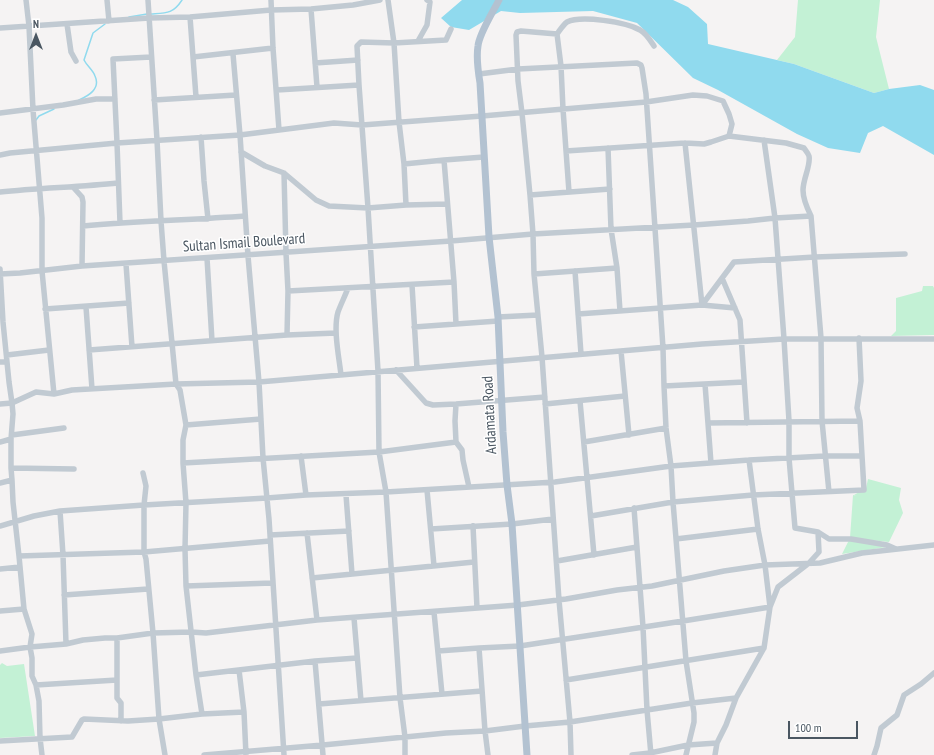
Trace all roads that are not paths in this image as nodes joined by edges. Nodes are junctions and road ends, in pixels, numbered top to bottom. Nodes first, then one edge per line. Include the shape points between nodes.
1 (26, 0) edge
2 (107, 0) edge
3 (148, 0) edge
4 (271, 0) edge
5 (380, 0) edge
6 (388, 0) edge
7 (427, 0) edge
8 (499, 0) edge
9 (353, 3) edge
10 (311, 8) junction
11 (271, 10) junction
12 (190, 17) junction
13 (149, 18) junction
14 (109, 21) junction
15 (67, 24) junction
16 (29, 26) junction
17 (0, 28) edge
18 (452, 29) dead end
19 (557, 34) junction
20 (418, 41) junction
21 (394, 43) junction
22 (654, 46) dead end
23 (273, 48) junction
24 (233, 54) junction
25 (151, 57) junction
26 (193, 57) junction
27 (358, 60) junction
28 (76, 61) dead end
29 (315, 63) junction
30 (561, 66) junction
31 (518, 69) junction
32 (479, 74) junction
33 (359, 85) junction
34 (317, 87) junction
35 (277, 90) junction
36 (236, 95) junction
37 (196, 97) junction
38 (115, 99) junction
39 (154, 100) junction
40 (646, 102) junction
41 (563, 109) junction
42 (33, 110) junction
43 (0, 113) edge
44 (522, 113) junction
45 (482, 116) junction
46 (399, 122) junction
47 (362, 125) junction
48 (279, 130) junction
49 (240, 135) junction
50 (729, 136) junction
51 (201, 137) junction
52 (157, 140) junction
53 (764, 140) junction
54 (117, 143) junction
55 (685, 143) junction
56 (649, 145) junction
57 (608, 148) junction
58 (36, 151) junction
59 (566, 151) junction
60 (241, 152) junction
61 (0, 155) edge
62 (484, 157) junction
63 (444, 160) junction
64 (404, 164) junction
65 (284, 173) junction
66 (118, 183) junction
67 (73, 187) junction
68 (40, 188) junction
69 (610, 189) junction
70 (0, 192) edge
71 (569, 192) junction
72 (530, 195) junction
73 (448, 204) junction
74 (406, 205) junction
75 (368, 208) junction
76 (245, 216) junction
77 (811, 216) junction
78 (775, 218) junction
79 (208, 219) junction
80 (161, 221) junction
81 (120, 222) junction
82 (694, 225) junction
83 (83, 226) junction
84 (655, 227) junction
85 (611, 229) junction
86 (533, 234) junction
87 (490, 237) junction
88 (451, 241) junction
89 (369, 246) junction
90 (286, 253) junction
91 (905, 254) dead end
92 (248, 256) junction
93 (815, 257) junction
94 (207, 258) junction
95 (778, 260) junction
96 (164, 261) junction
97 (126, 264) junction
98 (82, 266) junction
99 (618, 268) junction
100 (0, 269) edge
101 (42, 271) junction
102 (575, 271) junction
103 (0, 274) edge
104 (534, 274) junction
105 (722, 278) junction
106 (454, 282) junction
107 (412, 285) junction
108 (372, 287) junction
109 (348, 288) junction
110 (288, 291) junction
111 (129, 303) junction
112 (702, 305) junction
113 (86, 307) junction
114 (660, 308) junction
115 (735, 308) junction
116 (45, 309) junction
117 (620, 311) junction
118 (578, 314) junction
119 (538, 315) junction
120 (498, 319) junction
121 (2, 322) edge
122 (456, 324) junction
123 (414, 327) junction
124 (336, 333) junction
125 (287, 335) junction
126 (255, 338) junction
127 (821, 338) junction
128 (859, 338) junction
129 (784, 339) junction
130 (934, 339) edge
131 (212, 341) junction
132 (741, 342) junction
133 (172, 344) junction
134 (132, 347) junction
135 (663, 348) junction
136 (49, 350) junction
137 (89, 350) junction
138 (620, 351) junction
139 (581, 354) junction
140 (7, 355) junction
141 (542, 357) junction
142 (500, 361) junction
143 (0, 362) edge
144 (7, 362) junction
145 (417, 368) junction
146 (396, 370) junction
147 (378, 371) junction
148 (341, 375) junction
149 (259, 382) junction
150 (744, 382) junction
151 (176, 384) junction
152 (705, 384) junction
153 (664, 386) junction
154 (92, 389) junction
155 (54, 394) junction
156 (625, 396) junction
157 (545, 397) junction
158 (501, 401) junction
159 (580, 401) junction
160 (12, 403) junction
161 (0, 404) edge
162 (456, 404) junction
163 (545, 404) junction
164 (261, 419) junction
165 (789, 421) junction
166 (822, 421) junction
167 (860, 421) junction
168 (708, 423) junction
169 (747, 423) junction
170 (186, 425) junction
171 (64, 428) dead end
172 (666, 428) junction
173 (629, 435) junction
174 (12, 437) junction
175 (0, 442) edge
176 (456, 442) junction
177 (584, 442) junction
178 (379, 452) junction
179 (301, 456) junction
180 (825, 456) junction
181 (862, 456) junction
182 (263, 458) junction
183 (789, 458) junction
184 (749, 460) junction
185 (183, 463) junction
186 (711, 463) junction
187 (671, 466) junction
188 (11, 468) junction
189 (74, 469) dead end
190 (143, 473) dead end
191 (588, 478) junction
192 (12, 480) junction
193 (551, 482) junction
194 (0, 483) edge
195 (507, 485) junction
196 (469, 487) junction
197 (428, 490) junction
198 (386, 492) junction
199 (829, 492) junction
200 (792, 493) junction
201 (346, 494) junction
202 (753, 494) junction
203 (306, 495) junction
204 (267, 498) junction
205 (673, 502) junction
206 (186, 503) junction
207 (144, 505) junction
208 (634, 508) junction
209 (60, 511) junction
210 (591, 516) junction
211 (553, 519) junction
212 (15, 521) junction
213 (512, 524) junction
214 (0, 526) edge
215 (473, 526) junction
216 (431, 529) junction
217 (758, 529) junction
218 (349, 531) junction
219 (818, 532) junction
220 (307, 533) junction
221 (270, 538) junction
222 (676, 538) junction
223 (934, 545) edge
224 (637, 547) junction
225 (185, 549) junction
226 (897, 549) junction
227 (144, 552) junction
228 (63, 555) junction
229 (594, 555) junction
230 (19, 556) junction
231 (557, 561) junction
232 (474, 562) junction
233 (810, 563) junction
234 (765, 565) junction
235 (434, 566) junction
236 (20, 567) junction
237 (0, 568) edge
238 (391, 570) junction
239 (352, 574) junction
240 (312, 578) junction
241 (679, 580) junction
242 (272, 583) junction
243 (186, 586) junction
244 (640, 587) junction
245 (148, 590) junction
246 (64, 595) junction
247 (559, 600) junction
248 (518, 605) junction
249 (770, 607) junction
250 (477, 608) junction
251 (24, 609) junction
252 (0, 611) edge
253 (434, 612) junction
254 (394, 615) junction
255 (354, 618) junction
256 (317, 620) junction
257 (683, 621) junction
258 (276, 624) junction
259 (643, 627) junction
260 (191, 632) junction
261 (153, 633) junction
262 (117, 638) junction
263 (562, 639) junction
264 (66, 644) junction
265 (520, 646) junction
266 (30, 647) junction
267 (479, 648) junction
268 (764, 648) junction
269 (0, 651) edge
270 (438, 651) junction
271 (357, 658) junction
272 (315, 661) junction
273 (686, 661) junction
274 (279, 665) junction
275 (645, 667) junction
276 (238, 670) junction
277 (934, 673) edge
278 (196, 675) junction
279 (117, 680) junction
280 (566, 680) junction
281 (36, 685) junction
282 (482, 691) junction
283 (442, 694) junction
284 (400, 698) junction
285 (736, 698) junction
286 (361, 701) junction
287 (692, 703) junction
288 (319, 704) junction
289 (647, 710) junction
290 (244, 712) junction
291 (202, 714) junction
292 (159, 719) junction
293 (121, 721) junction
294 (570, 722) junction
295 (525, 726) junction
296 (485, 731) junction
297 (405, 737) junction
298 (40, 738) junction
299 (0, 741) edge
300 (716, 743) junction
301 (323, 745) junction
302 (688, 745) junction
303 (284, 748) junction
304 (246, 753) edge
305 (651, 754) edge
306 (42, 755) edge
307 (165, 755) edge
308 (204, 755) edge
309 (284, 755) edge
310 (323, 755) edge
311 (405, 755) edge
312 (488, 755) edge
313 (527, 755) edge
314 (572, 755) edge
315 (632, 755) edge
316 (686, 755) edge
317 (715, 755) edge
318 (874, 755) edge

1 - 16 street
2 - 14 street
3 - 13 street
4 - 11 street
5 - 9 street
6 - 21 street
7 - 20 street via 430,2 427,25
8 - 32 main road, Ardamata Road via 478,44
9 - 10 street
10 - 11 street
10 - 29 street
11 - 12 street
11 - 23 street
12 - 13 street
12 - 26 street
13 - 14 street
13 - 25 street
14 - 15 street
15 - 16 street
15 - 28 street via 71,52
16 - 17 street
16 - 42 street
18 - 20 street via 446,40
19 - 22 street via 566,23 573,20 600,20 637,28
19 - 30 street
19 - 31 street via 517,32
20 - 21 street
21 - 27 street via 361,42 357,46
21 - 46 street
23 - 24 street
23 - 35 street
24 - 26 street
24 - 36 street
25 - 38 street via 112,59
25 - 39 street
26 - 37 street
27 - 29 street
27 - 33 street
29 - 34 street
30 - 31 street
30 - 40 street via 637,63 642,68
30 - 41 street
31 - 32 street
31 - 44 street
32 - 45 main road, Ardamata Road
33 - 34 street
33 - 47 street
34 - 35 street
35 - 48 street
36 - 37 street
36 - 49 street
37 - 39 street
38 - 42 street via 96,99
38 - 54 street
39 - 52 street
40 - 41 street
40 - 50 street via 693,95 708,96 723,102 732,124
40 - 56 street
41 - 44 street
41 - 59 street
42 - 43 street
42 - 58 street
44 - 45 street
44 - 72 street
45 - 46 street
45 - 62 main road, Ardamata Road
46 - 47 street
46 - 64 street
47 - 48 street via 334,123
47 - 75 street
48 - 49 street
49 - 51 street
49 - 60 street
50 - 53 street
50 - 55 street via 704,144
51 - 52 street
51 - 79 street
52 - 54 street
52 - 80 street
53 - 77 street via 804,148 809,157 803,190
53 - 78 street
54 - 58 street
54 - 66 street
55 - 56 street
55 - 82 street
56 - 57 street
56 - 84 street
57 - 59 street
57 - 69 street
58 - 61 street
58 - 68 street
59 - 71 street
60 - 65 street via 265,166
60 - 76 street
62 - 63 street
62 - 87 main road, Ardamata Road
63 - 64 street
63 - 73 street
64 - 74 street
65 - 75 street via 322,204
65 - 90 street
66 - 67 street
66 - 81 street
67 - 68 street
67 - 83 street via 82,197
68 - 70 street
68 - 101 street
69 - 71 street
69 - 85 street
71 - 72 street
72 - 86 street
73 - 74 street
73 - 88 street
74 - 75 street
75 - 89 street
76 - 79 street
76 - 92 street
77 - 78 street, Sultan Ismail Boulevard
77 - 93 street
78 - 82 street, Sultan Ismail Boulevard
78 - 95 street
79 - 80 street
80 - 81 street
80 - 96 street
81 - 83 street
82 - 84 street, Sultan Ismail Boulevard
82 - 112 street
83 - 98 street
84 - 85 street, Sultan Ismail Boulevard
84 - 114 street
85 - 86 street, Sultan Ismail Boulevard
85 - 99 street
86 - 87 street, Sultan Ismail Boulevard
86 - 104 street
87 - 88 street, Sultan Ismail Boulevard
87 - 120 main road, Ardamata Road
88 - 89 street, Sultan Ismail Boulevard
88 - 106 street
89 - 90 street, Sultan Ismail Boulevard
89 - 108 street
90 - 92 street, Sultan Ismail Boulevard
90 - 110 street
91 - 93 street
92 - 94 street, Sultan Ismail Boulevard
92 - 126 street
93 - 95 street
93 - 127 street
94 - 96 street, Sultan Ismail Boulevard
94 - 131 street
95 - 105 street via 734,262
95 - 129 street
96 - 97 street, Sultan Ismail Boulevard
96 - 133 street
97 - 98 street, Sultan Ismail Boulevard
97 - 111 street
98 - 101 street, Sultan Ismail Boulevard
99 - 102 street
99 - 117 street
100 - 103 street
101 - 103 street, Sultan Ismail Boulevard
101 - 116 street
102 - 104 street
102 - 118 street
103 - 121 street
104 - 119 street
105 - 112 street
105 - 115 street
106 - 107 street
106 - 122 street
107 - 108 street
107 - 123 street
108 - 109 street
108 - 147 street
109 - 110 street
109 - 124 street via 338,312
110 - 125 street
111 - 113 street
111 - 134 street
112 - 114 street
112 - 115 street
113 - 116 street
113 - 137 street
114 - 117 street
114 - 135 street
115 - 132 street via 740,320
116 - 136 street
117 - 118 street
118 - 139 street
119 - 120 street
119 - 141 street
120 - 122 street
120 - 142 main road, Ardamata Road
121 - 140 street
122 - 123 street
123 - 145 street
124 - 125 street
124 - 148 street
125 - 126 street
126 - 131 street
126 - 149 street
127 - 128 street
127 - 129 street
127 - 166 street
128 - 130 street
128 - 167 street via 861,381 857,408
129 - 132 street
129 - 165 street
131 - 133 street
132 - 135 street
132 - 150 street
133 - 134 street
133 - 151 street
134 - 137 street
135 - 138 street
135 - 153 street
136 - 140 street
136 - 155 street
137 - 154 street
138 - 139 street
138 - 156 street
139 - 141 street
140 - 144 street
141 - 142 street
141 - 157 street
142 - 145 street
142 - 158 main road, Ardamata Road
143 - 144 street
144 - 160 street
145 - 146 street
146 - 147 street
146 - 162 street via 426,403
147 - 148 street
147 - 178 street
148 - 149 street
149 - 151 street
149 - 164 street
150 - 152 street
150 - 169 street
151 - 154 street
151 - 170 street via 180,390
152 - 153 street
152 - 168 street
153 - 172 street
154 - 155 street
155 - 160 street via 36,392
156 - 159 street
156 - 173 street
157 - 158 street
157 - 163 street
158 - 162 street
158 - 195 main road, Ardamata Road
159 - 163 street
159 - 177 street
160 - 161 street
160 - 174 street
162 - 176 street
163 - 193 street
164 - 170 street
164 - 182 street
165 - 166 street
165 - 169 street
165 - 183 street
166 - 167 street
166 - 180 street
167 - 181 street
168 - 169 street
168 - 186 street
170 - 185 street
171 - 174 street
172 - 173 street
172 - 187 street
173 - 177 street
174 - 175 street
174 - 188 street
176 - 178 street
176 - 196 street via 462,450
177 - 191 street
178 - 179 street
178 - 198 street
179 - 182 street
179 - 203 street
180 - 181 street
180 - 183 street
180 - 199 street
181 - 199 street via 864,490
182 - 185 street
182 - 204 street
183 - 184 street
183 - 200 street
184 - 186 street
184 - 202 street
185 - 206 street
186 - 187 street
187 - 191 street
187 - 205 street
188 - 189 street
188 - 192 street
190 - 207 street via 146,486
191 - 193 street
191 - 210 street
192 - 194 street
192 - 212 street
193 - 195 street
193 - 211 street
195 - 196 street
195 - 213 main road, Ardamata Road
196 - 197 street
197 - 198 street
197 - 216 street
198 - 201 street
198 - 238 street
199 - 200 street
200 - 202 street
200 - 219 street via 795,528
201 - 203 street
201 - 218 street
202 - 205 street
202 - 217 street
203 - 204 street
204 - 206 street
204 - 221 street
205 - 208 street
205 - 222 street
206 - 207 street
206 - 225 street
207 - 209 street
207 - 227 street
208 - 210 street
208 - 224 street
209 - 212 street
209 - 228 street
210 - 229 street
211 - 213 street
211 - 231 street
212 - 214 street
212 - 230 street
213 - 215 street
213 - 248 main road, Ardamata Road
215 - 216 street
215 - 232 street
216 - 235 street
217 - 222 street
217 - 234 street
218 - 220 street
218 - 239 street
219 - 226 street via 829,539 858,540
219 - 233 street via 819,552
220 - 221 street
220 - 240 street
221 - 225 street
221 - 242 street
222 - 241 street
223 - 226 street
224 - 229 street
224 - 244 street
225 - 227 street
225 - 243 street
226 - 233 street
227 - 228 street
227 - 245 street
228 - 230 street
228 - 246 street
229 - 231 street
230 - 236 street
231 - 247 street
232 - 235 street
232 - 250 street
233 - 234 street
233 - 249 street via 778,587
234 - 241 street
234 - 249 street
235 - 238 street
236 - 237 street
236 - 251 street
238 - 239 street
238 - 254 street
239 - 240 street
240 - 256 street
241 - 244 street
241 - 257 street
242 - 243 street
242 - 258 street
243 - 260 street
244 - 247 street
244 - 259 street
245 - 246 street
245 - 261 street
246 - 264 street
247 - 248 street
247 - 263 street
248 - 250 street
248 - 265 main road, Ardamata Road
249 - 257 street
249 - 268 street
250 - 253 street
251 - 252 street
251 - 266 street via 32,634
253 - 254 street
253 - 270 street
254 - 255 street
254 - 284 street
255 - 256 street
255 - 271 street
256 - 258 street
257 - 259 street
257 - 273 street
258 - 260 street via 206,633
258 - 274 street
259 - 263 street
259 - 275 street
260 - 261 street
260 - 278 street
261 - 262 street
261 - 292 street
262 - 264 street
262 - 279 street
263 - 265 street
263 - 280 street
264 - 266 street
265 - 267 street
265 - 295 main road, Ardamata Road
266 - 269 street
266 - 281 street via 32,676
267 - 270 street
267 - 282 street
268 - 273 street
268 - 285 street
270 - 283 street
271 - 272 street
271 - 286 street
272 - 274 street
272 - 288 street
273 - 275 street
273 - 287 street
274 - 276 street
274 - 303 street
275 - 280 street
275 - 289 street
276 - 278 street
276 - 290 street
277 - 318 street via 904,696 897,715 881,728
278 - 291 street
279 - 281 street
279 - 293 street
280 - 294 street
281 - 298 street
282 - 283 street
282 - 296 street
283 - 284 street
284 - 286 street
284 - 297 street
285 - 287 street
285 - 300 street
286 - 288 street
287 - 289 street
287 - 302 street via 694,722
288 - 301 street
289 - 294 street
289 - 305 street
290 - 291 street
290 - 304 street
291 - 292 street
292 - 293 street
292 - 307 street
293 - 298 street via 84,719 72,737
294 - 295 street
294 - 314 street
295 - 296 street
295 - 313 main road, Ardamata Road
296 - 297 street
296 - 312 street
297 - 301 street
297 - 311 street
298 - 299 street
298 - 306 street
300 - 302 street
300 - 317 street
301 - 303 street
301 - 310 street
302 - 305 street
302 - 316 street
303 - 304 street
303 - 309 street
304 - 308 street
305 - 315 street

